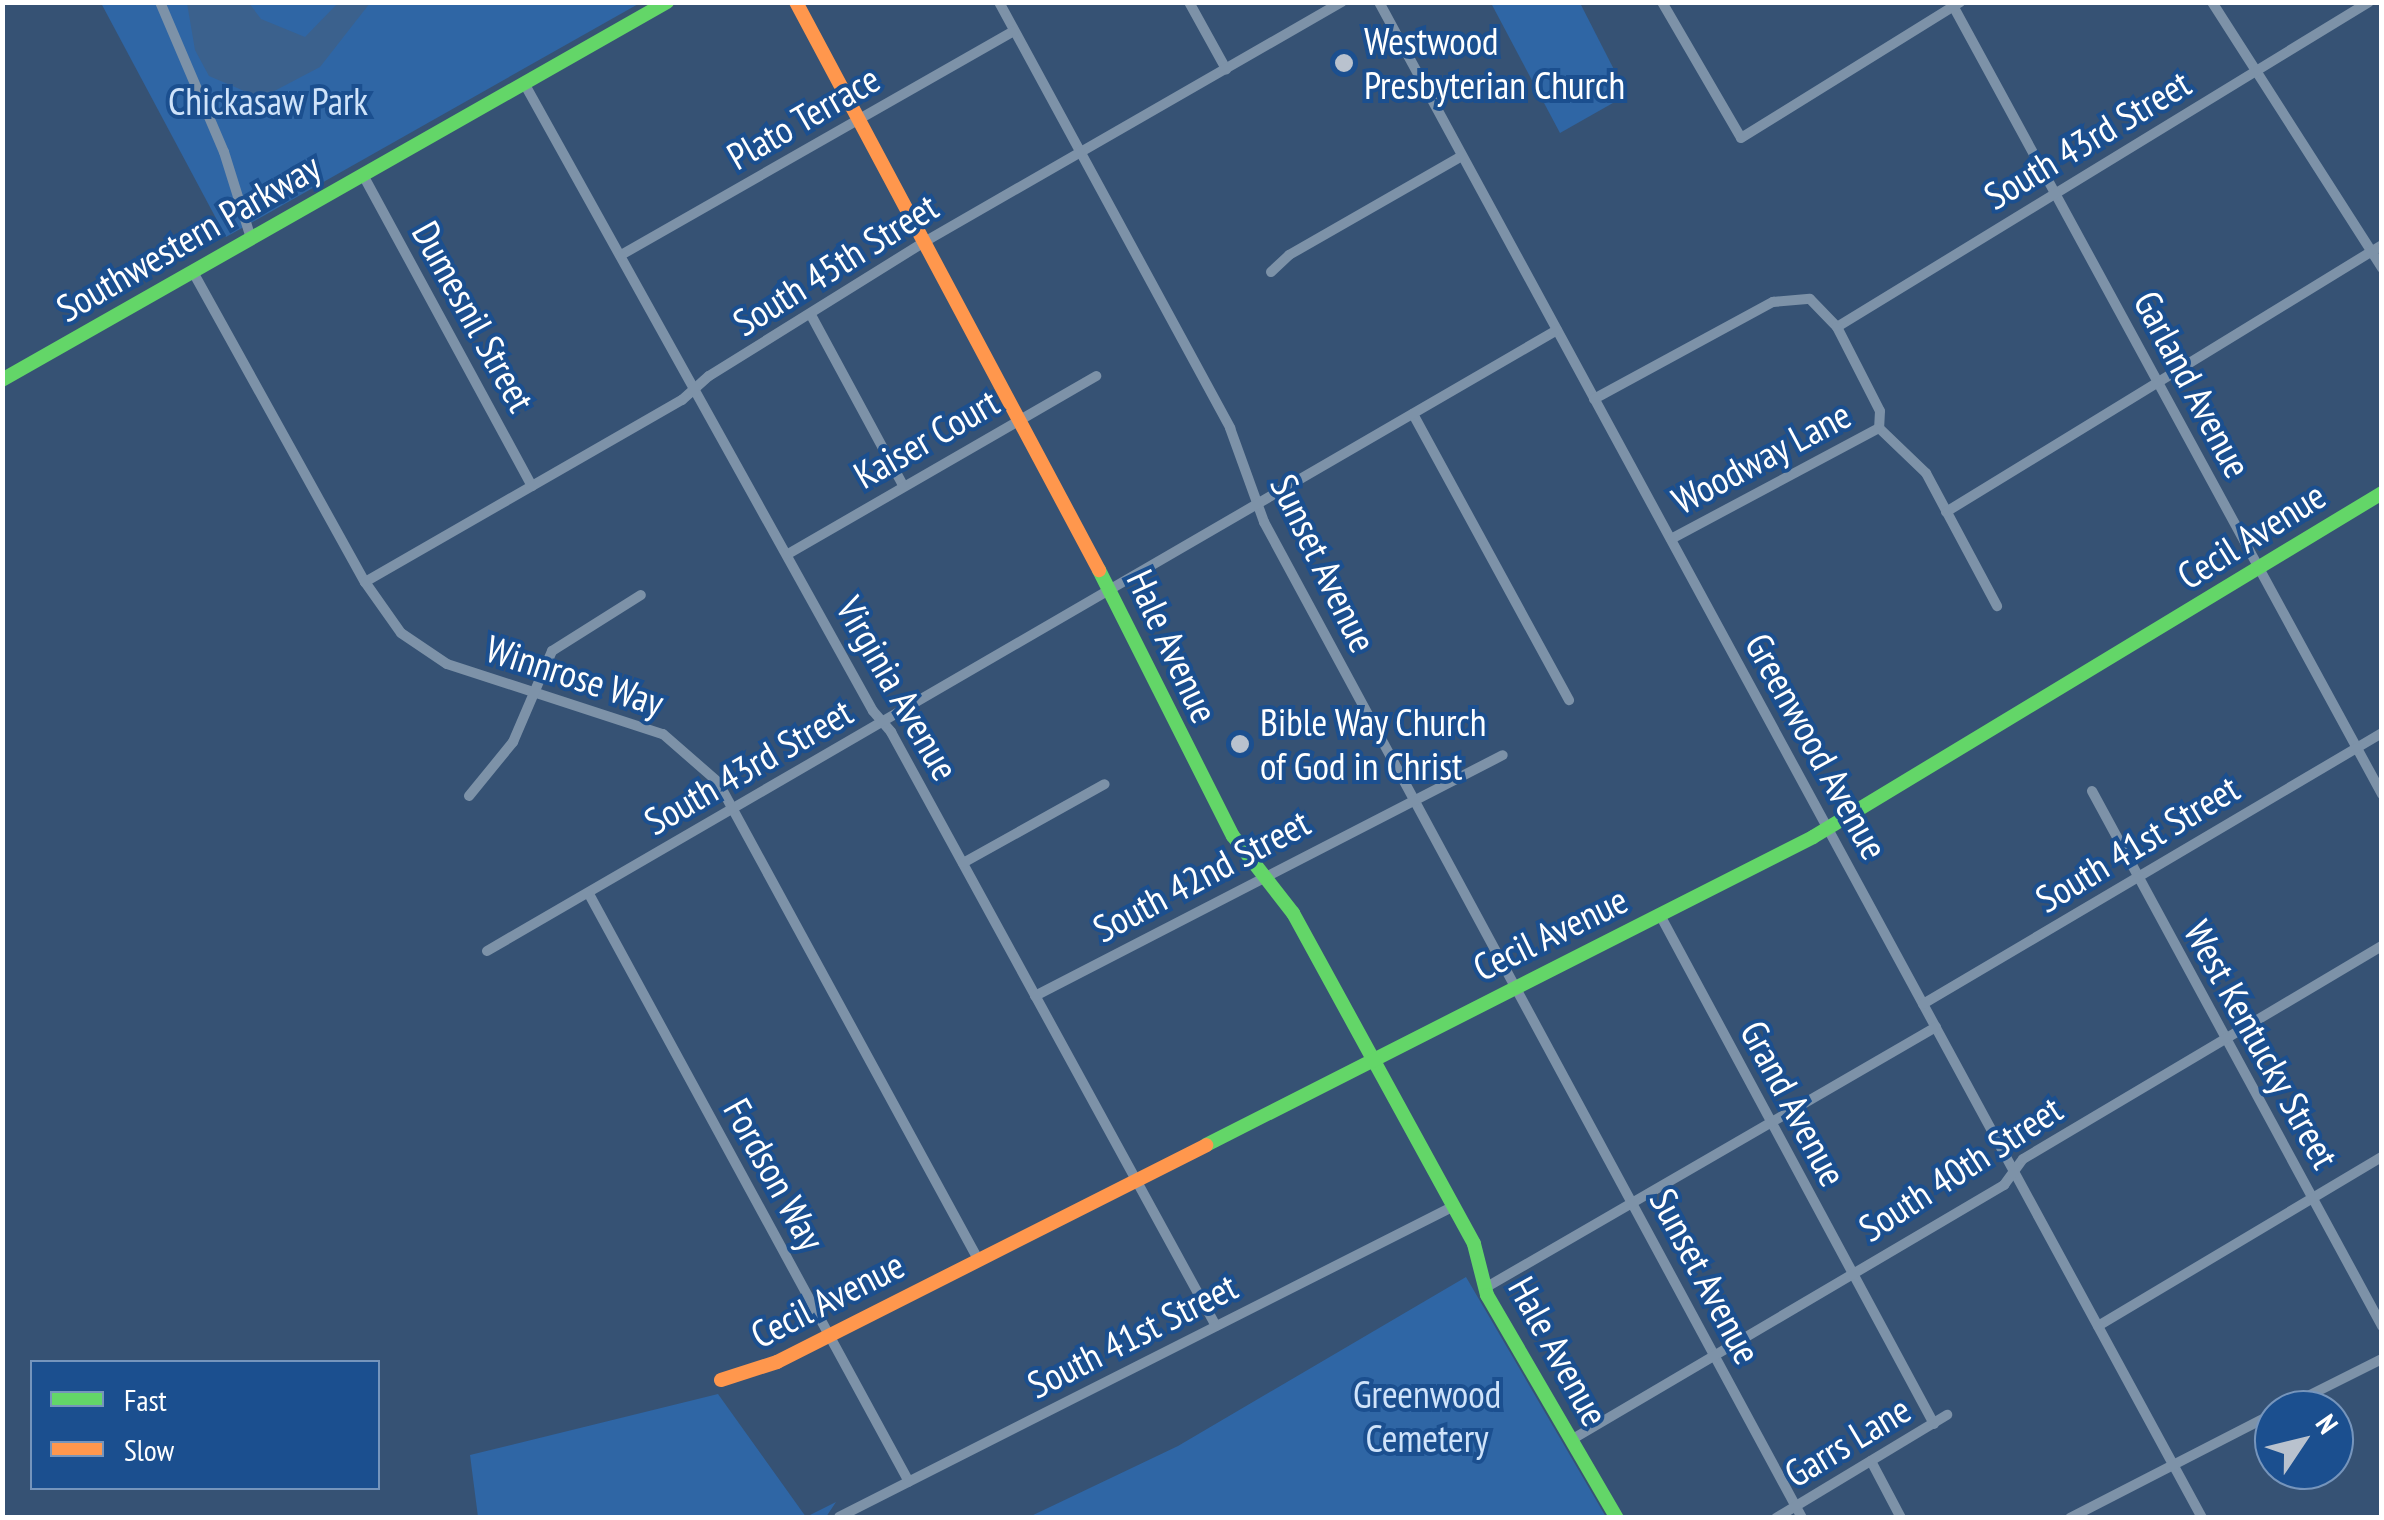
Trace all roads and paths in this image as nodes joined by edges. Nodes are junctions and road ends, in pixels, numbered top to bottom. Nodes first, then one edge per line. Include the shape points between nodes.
1 (160, 2) edge
2 (667, 2) edge
3 (796, 2) edge
4 (999, 2) edge
5 (1189, 2) edge
6 (1342, 2) edge
7 (1379, 2) edge
8 (1662, 2) edge
9 (2212, 2) edge
10 (2369, 2) edge
11 (1955, 4) edge
12 (1014, 31) junction
13 (1226, 69) junction
14 (2256, 72) junction
15 (524, 83) junction
16 (860, 120) junction
17 (1080, 153) junction
18 (1462, 156) junction
19 (363, 175) junction
20 (2055, 194) junction
21 (251, 238) junction
22 (926, 241) junction
23 (2376, 248) edge
24 (621, 255) junction
25 (2382, 268) edge
26 (193, 272) junction
27 (1271, 272) dead end
28 (811, 314) junction
29 (1837, 326) junction
30 (1557, 330) junction
31 (1096, 376) dead end
32 (2, 380) edge
33 (2158, 382) junction
34 (694, 390) junction
35 (1594, 398) junction
36 (1413, 414) junction
37 (1021, 418) junction
38 (1879, 428) junction
39 (903, 485) junction
40 (532, 486) junction
41 (2382, 493) edge
42 (1258, 504) junction
43 (1946, 512) junction
44 (1670, 539) junction
45 (788, 554) junction
46 (2258, 568) junction
47 (365, 582) junction
48 (1110, 590) junction
49 (641, 595) dead end
50 (1997, 606) dead end
51 (536, 692) junction
52 (1569, 700) dead end
53 (883, 722) junction
54 (2382, 734) edge
55 (2357, 749) junction
56 (1503, 754) dead end
57 (1105, 784) dead end
58 (2092, 791) dead end
59 (2382, 794) edge
60 (469, 796) dead end
61 (1413, 799) junction
62 (734, 809) junction
63 (1828, 828) junction
64 (962, 863) junction
65 (1262, 875) junction
66 (2138, 878) junction
67 (589, 894) junction
68 (1660, 914) junction
69 (2382, 946) edge
70 (488, 951) dead end
71 (1515, 986) junction
72 (1034, 996) junction
73 (1923, 1004) junction
74 (1936, 1027) junction
75 (2225, 1038) junction
76 (1371, 1059) junction
77 (1770, 1122) junction
78 (2382, 1157) edge
79 (2014, 1171) junction
80 (1134, 1179) junction
81 (2312, 1198) junction
82 (1632, 1202) junction
83 (1452, 1207) junction
84 (978, 1259) junction
85 (1852, 1274) junction
86 (1484, 1288) junction
87 (1216, 1326) junction
88 (2098, 1326) junction
89 (2382, 1326) edge
90 (828, 1334) junction
91 (1714, 1354) junction
92 (2382, 1358) edge
93 (721, 1380) dead end
94 (2320, 1390) edge
95 (1948, 1415) dead end
96 (2254, 1423) edge
97 (1934, 1424) junction
98 (1571, 1440) junction
99 (1871, 1461) junction
100 (2173, 1463) junction
101 (909, 1482) junction
102 (1799, 1512) edge
103 (839, 1517) edge
104 (1617, 1518) edge
105 (1776, 1518) edge
106 (1902, 1518) edge
107 (2070, 1518) edge
108 (2202, 1518) edge

1 - 21 street via 224,152
2 - 15 street, Southwestern Parkway
3 - 16 street, Hale Avenue
4 - 12 street, Sunset Avenue
5 - 13 street
6 - 13 street, South 45th Street
7 - 18 street, Greenwood Avenue
8 - 11 street via 1733,130 1744,136
9 - 14 street
10 - 14 street, South 43rd Street
11 - 20 street, Garland Avenue
12 - 16 street, Plato Terrace
12 - 17 street, Sunset Avenue
13 - 17 street, South 45th Street
14 - 20 street, South 43rd Street
14 - 23 street
15 - 19 street, Southwestern Parkway
15 - 24 street, Virginia Avenue
16 - 22 street, Hale Avenue
16 - 24 street, Plato Terrace
17 - 22 street, South 45th Street
17 - 42 street, Sunset Avenue via 1230,428
18 - 27 street via 1289,254
18 - 30 street, Greenwood Avenue
19 - 21 street, Southwestern Parkway
19 - 40 street, Dumesnil Street
20 - 29 street, South 43rd Street
20 - 33 street, Garland Avenue
21 - 26 street, Southwestern Parkway
22 - 28 street, South 45th Street
22 - 37 street, Hale Avenue
23 - 25 street
23 - 33 street
24 - 34 street, Virginia Avenue
26 - 32 street, Southwestern Parkway
26 - 47 street, Winnrose Way
28 - 34 street, South 45th Street
28 - 39 street
29 - 35 street via 1802,297 1774,302
29 - 38 street via 1880,412
30 - 35 street, Greenwood Avenue
30 - 36 street, South 43rd Street
31 - 37 street, Kaiser Court
33 - 43 street
33 - 46 street, Garland Avenue
34 - 40 street, South 45th Street
34 - 45 street, Virginia Avenue
35 - 44 street, Greenwood Avenue
36 - 42 street, South 43rd Street
36 - 52 street
37 - 39 street, Kaiser Court
37 - 48 street, Hale Avenue
38 - 43 street via 1922,468
38 - 44 street, Woodway Lane
39 - 45 street, Kaiser Court
40 - 47 street, South 45th Street
41 - 46 street, Cecil Avenue
42 - 48 street, South 43rd Street
42 - 61 street, Sunset Avenue
43 - 50 street
44 - 63 street, Greenwood Avenue
45 - 53 street, Virginia Avenue
46 - 55 street, Garland Avenue
46 - 63 street, Cecil Avenue
47 - 51 street, Winnrose Way via 388,618 426,652
48 - 53 street, South 43rd Street
48 - 65 street, Hale Avenue via 1233,836
49 - 51 street via 561,642
51 - 60 street via 513,742
51 - 62 street, Winnrose Way via 663,734 700,761
53 - 62 street, South 43rd Street
53 - 64 street, Virginia Avenue
54 - 55 street, South 41st Street
55 - 59 street, Garland Avenue
55 - 66 street, South 41st Street
56 - 61 street, South 42nd Street
57 - 64 street
58 - 66 street, West Kentucky Street
61 - 65 street, South 42nd Street
61 - 71 street, Sunset Avenue
62 - 67 street, South 43rd Street
62 - 84 street, Winnrose Way
63 - 68 street, Cecil Avenue
63 - 73 street, Greenwood Avenue
64 - 72 street, Virginia Avenue
65 - 72 street, South 42nd Street
65 - 76 street, Hale Avenue via 1293,912
66 - 73 street, South 41st Street
66 - 75 street, West Kentucky Street
67 - 70 street, South 43rd Street
67 - 90 street, Fordson Way
68 - 71 street, Cecil Avenue
68 - 77 street, Grand Avenue
69 - 75 street, South 40th Street
71 - 76 street, Cecil Avenue
71 - 82 street, Sunset Avenue
72 - 80 street, Virginia Avenue
73 - 74 street, Greenwood Avenue
74 - 77 street
74 - 79 street, Greenwood Avenue
75 - 79 street, South 40th Street via 2022,1158
75 - 81 street, West Kentucky Street
76 - 80 street, Cecil Avenue
76 - 83 street, Hale Avenue
77 - 82 street
77 - 85 street, Grand Avenue
78 - 81 street
79 - 85 street, South 40th Street via 2004,1185
79 - 88 street, Greenwood Avenue
80 - 84 street, Cecil Avenue
80 - 87 street, Virginia Avenue
81 - 88 street
81 - 89 street, West Kentucky Street
82 - 86 street
82 - 91 street, Sunset Avenue
83 - 86 street, Hale Avenue via 1474,1244
83 - 87 street, South 41st Street
84 - 90 street, Cecil Avenue
85 - 91 street, South 40th Street
85 - 97 street, Grand Avenue
86 - 98 street, Hale Avenue
87 - 101 street, South 41st Street
88 - 100 street, Greenwood Avenue
90 - 93 street, Cecil Avenue via 748,1375
90 - 101 street, Fordson Way
91 - 98 street, South 40th Street
91 - 102 street, Sunset Avenue
92 - 94 street
95 - 97 street, Garrs Lane
96 - 100 street
97 - 99 street, Garrs Lane
98 - 104 street, Hale Avenue
99 - 102 street, Garrs Lane
99 - 106 street
100 - 107 street
100 - 108 street, Greenwood Avenue
101 - 103 street, South 41st Street
102 - 105 street, Garrs Lane

